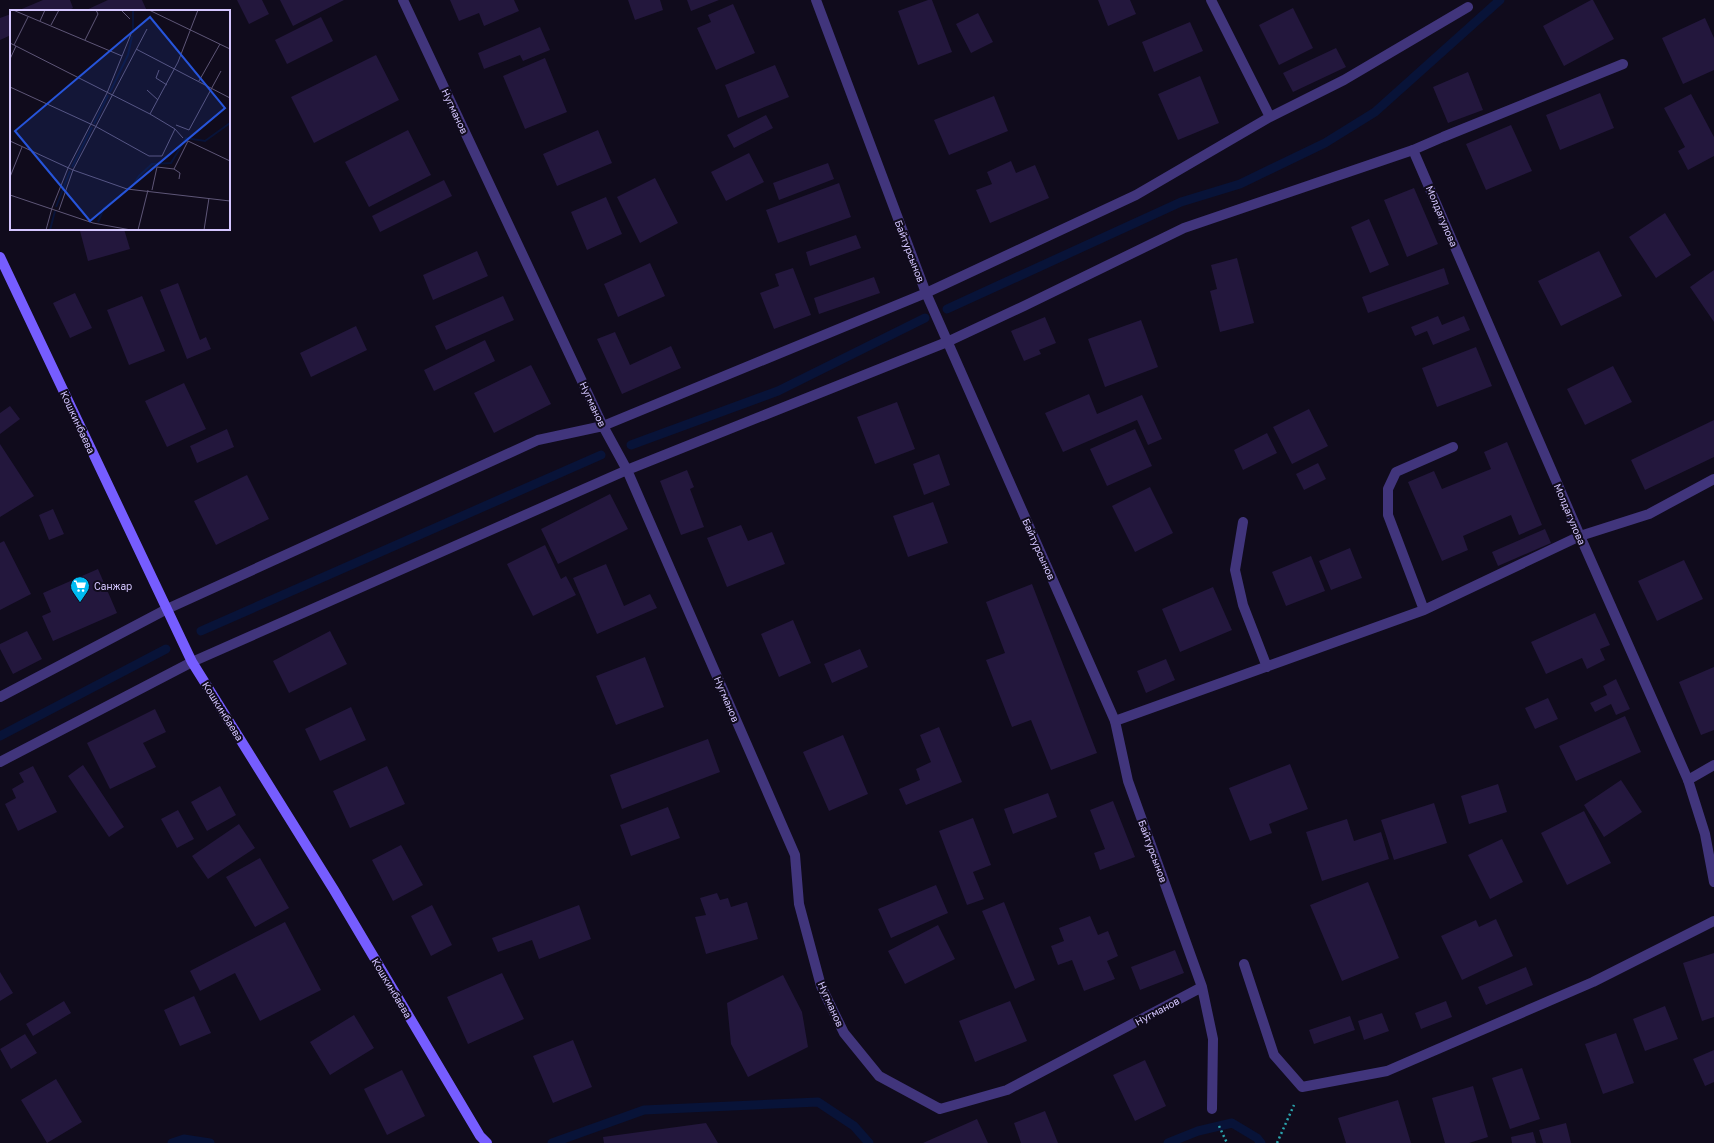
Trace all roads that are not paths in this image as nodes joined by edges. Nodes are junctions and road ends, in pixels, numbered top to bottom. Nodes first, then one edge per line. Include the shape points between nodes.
1 (403, 0) edge
2 (816, 0) edge
3 (1211, 0) edge
4 (1468, 7) dead end
5 (1623, 64) dead end
6 (1270, 117) junction
7 (1413, 150) junction
8 (0, 257) edge
9 (926, 293) junction
10 (947, 342) junction
11 (603, 426) junction
12 (1453, 447) dead end
13 (627, 470) junction
14 (1714, 479) edge
15 (1243, 522) dead end
16 (1580, 536) junction
17 (167, 609) junction
18 (1424, 610) junction
19 (192, 662) junction
20 (1267, 666) junction
21 (0, 698) edge
22 (1115, 721) junction
23 (0, 762) edge
24 (1714, 765) edge
25 (1688, 780) junction
26 (1714, 882) edge
27 (1714, 921) edge
28 (1244, 964) dead end
29 (1202, 987) junction
30 (1212, 1109) dead end
31 (487, 1143) edge

1 - 11 street, Нугманов
2 - 9 street, Байтурсынов
3 - 6 street
4 - 6 street via 1344,80
5 - 7 street
6 - 9 street via 1136,195
7 - 10 street via 1184,228
7 - 16 street, Молдагулова
8 - 17 main road, Кошкинбаева
9 - 10 street, Байтурсынов
9 - 11 street
10 - 13 street
10 - 22 street, Байтурсынов
11 - 13 street, Нугманов
11 - 17 street via 538,440
12 - 18 street via 1396,472 1388,489 1388,515
13 - 19 street
13 - 29 street, Нугманов via 795,855 799,904 821,986 844,1033 879,1076 940,1109 1007,1090
14 - 16 street via 1648,514
15 - 20 street via 1235,570 1243,604
16 - 18 street
16 - 25 street, Молдагулова
17 - 19 main road, Кошкинбаева
17 - 21 street
18 - 20 street
19 - 23 street
19 - 31 main road, Кошкинбаева via 334,890 480,1136
20 - 22 street
22 - 29 street, Байтурсынов via 1128,781
24 - 25 street
25 - 26 street, Молдагулова via 1706,834
27 - 28 street via 1593,982 1387,1071 1302,1087 1274,1055
29 - 30 street, Байтурсынов via 1213,1039

